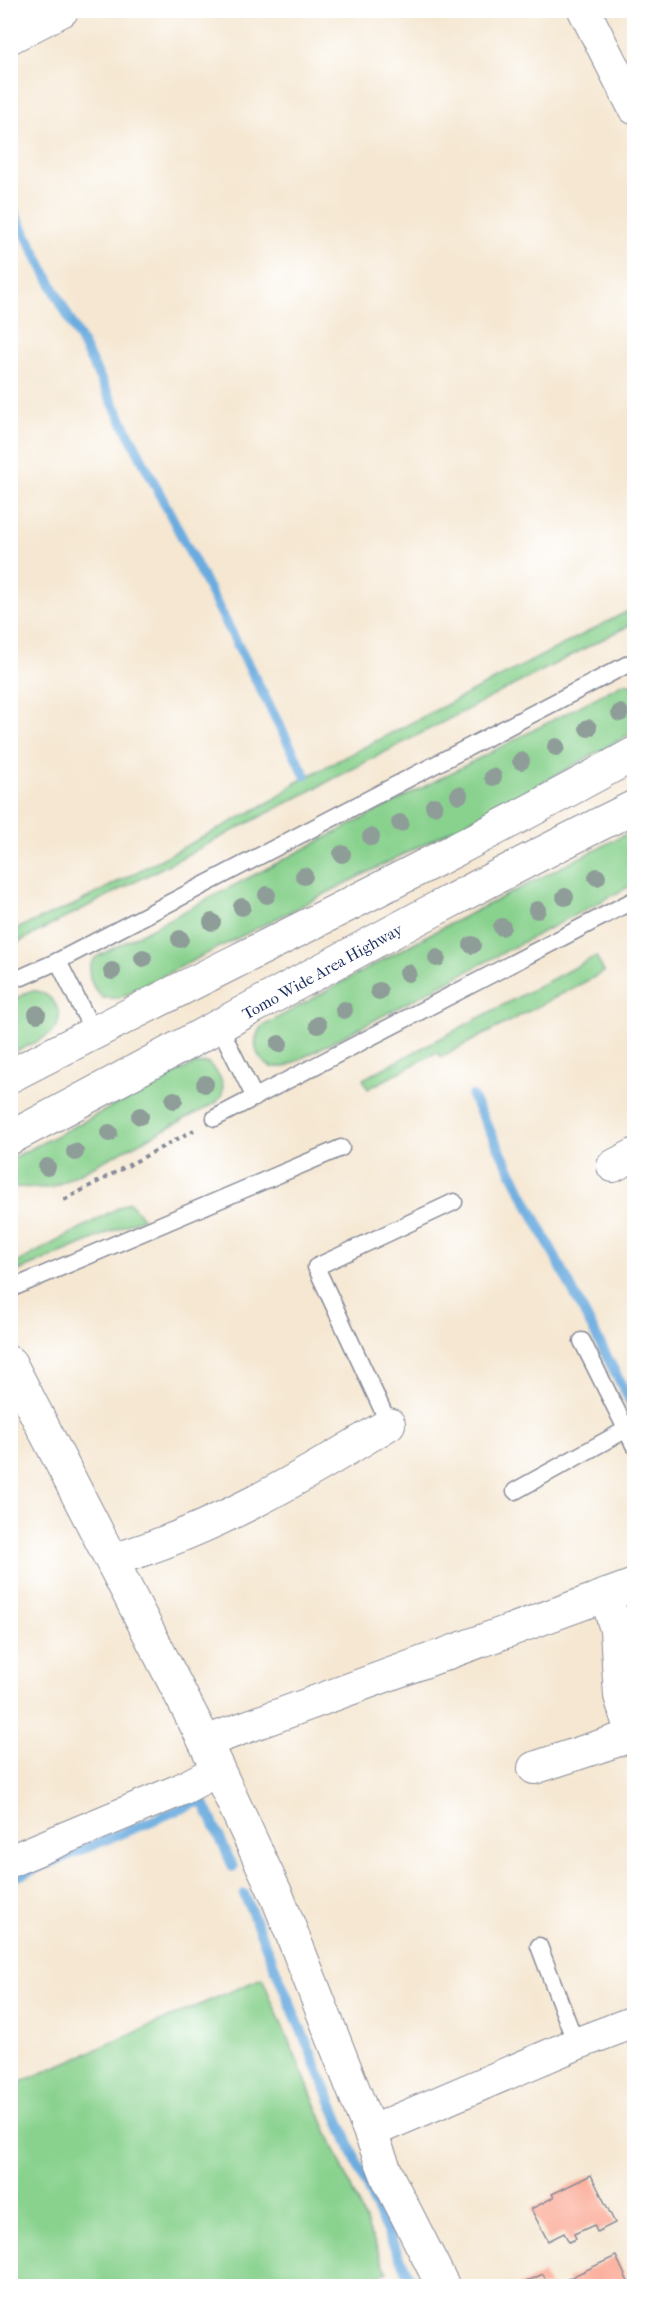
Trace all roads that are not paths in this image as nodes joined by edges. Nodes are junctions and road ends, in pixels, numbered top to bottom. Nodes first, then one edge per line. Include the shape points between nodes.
1 (62, 10) edge
2 (584, 10) edge
3 (10, 37) edge
4 (634, 108) edge
5 (634, 661) edge
6 (634, 754) edge
7 (634, 807) edge
8 (634, 900) edge
9 (58, 961) junction
10 (22, 977) dead end
11 (220, 1028) junction
12 (94, 1033) junction
13 (10, 1076) edge
14 (255, 1098) junction
15 (215, 1118) road end
16 (10, 1138) edge
17 (341, 1148) dead end
18 (454, 1202) dead end
19 (10, 1289) edge
20 (582, 1341) dead end
21 (10, 1363) edge
22 (389, 1424) joint
23 (627, 1429) junction
24 (634, 1445) edge
25 (515, 1491) dead end
26 (112, 1560) junction
27 (620, 1590) edge
28 (633, 1736) edge
29 (211, 1756) junction
30 (534, 1768) dead end
31 (10, 1861) edge
32 (539, 1946) dead end
33 (634, 2022) edge
34 (576, 2044) junction
35 (370, 2132) junction
36 (443, 2286) edge

1 - 3 main road
2 - 4 street
5 - 9 lane
6 - 12 main road via 410,875
7 - 11 main road, Tomo Wide Area Highway via 409,923
8 - 14 lane
9 - 10 lane
9 - 12 lane
11 - 14 lane
11 - 16 main road, Tomo Wide Area Highway
12 - 13 main road
14 - 15 lane
17 - 19 lane
18 - 22 lane via 316,1267
20 - 23 lane
21 - 26 main road
22 - 26 street via 300,1478 215,1522 164,1545
23 - 24 lane
23 - 25 lane
26 - 29 main road
27 - 28 street via 616,1630 620,1696
27 - 29 street
28 - 30 street
29 - 31 street via 180,1790
29 - 35 main road via 277,1896
32 - 34 lane
33 - 34 street
34 - 35 street
35 - 36 main road via 389,2180

